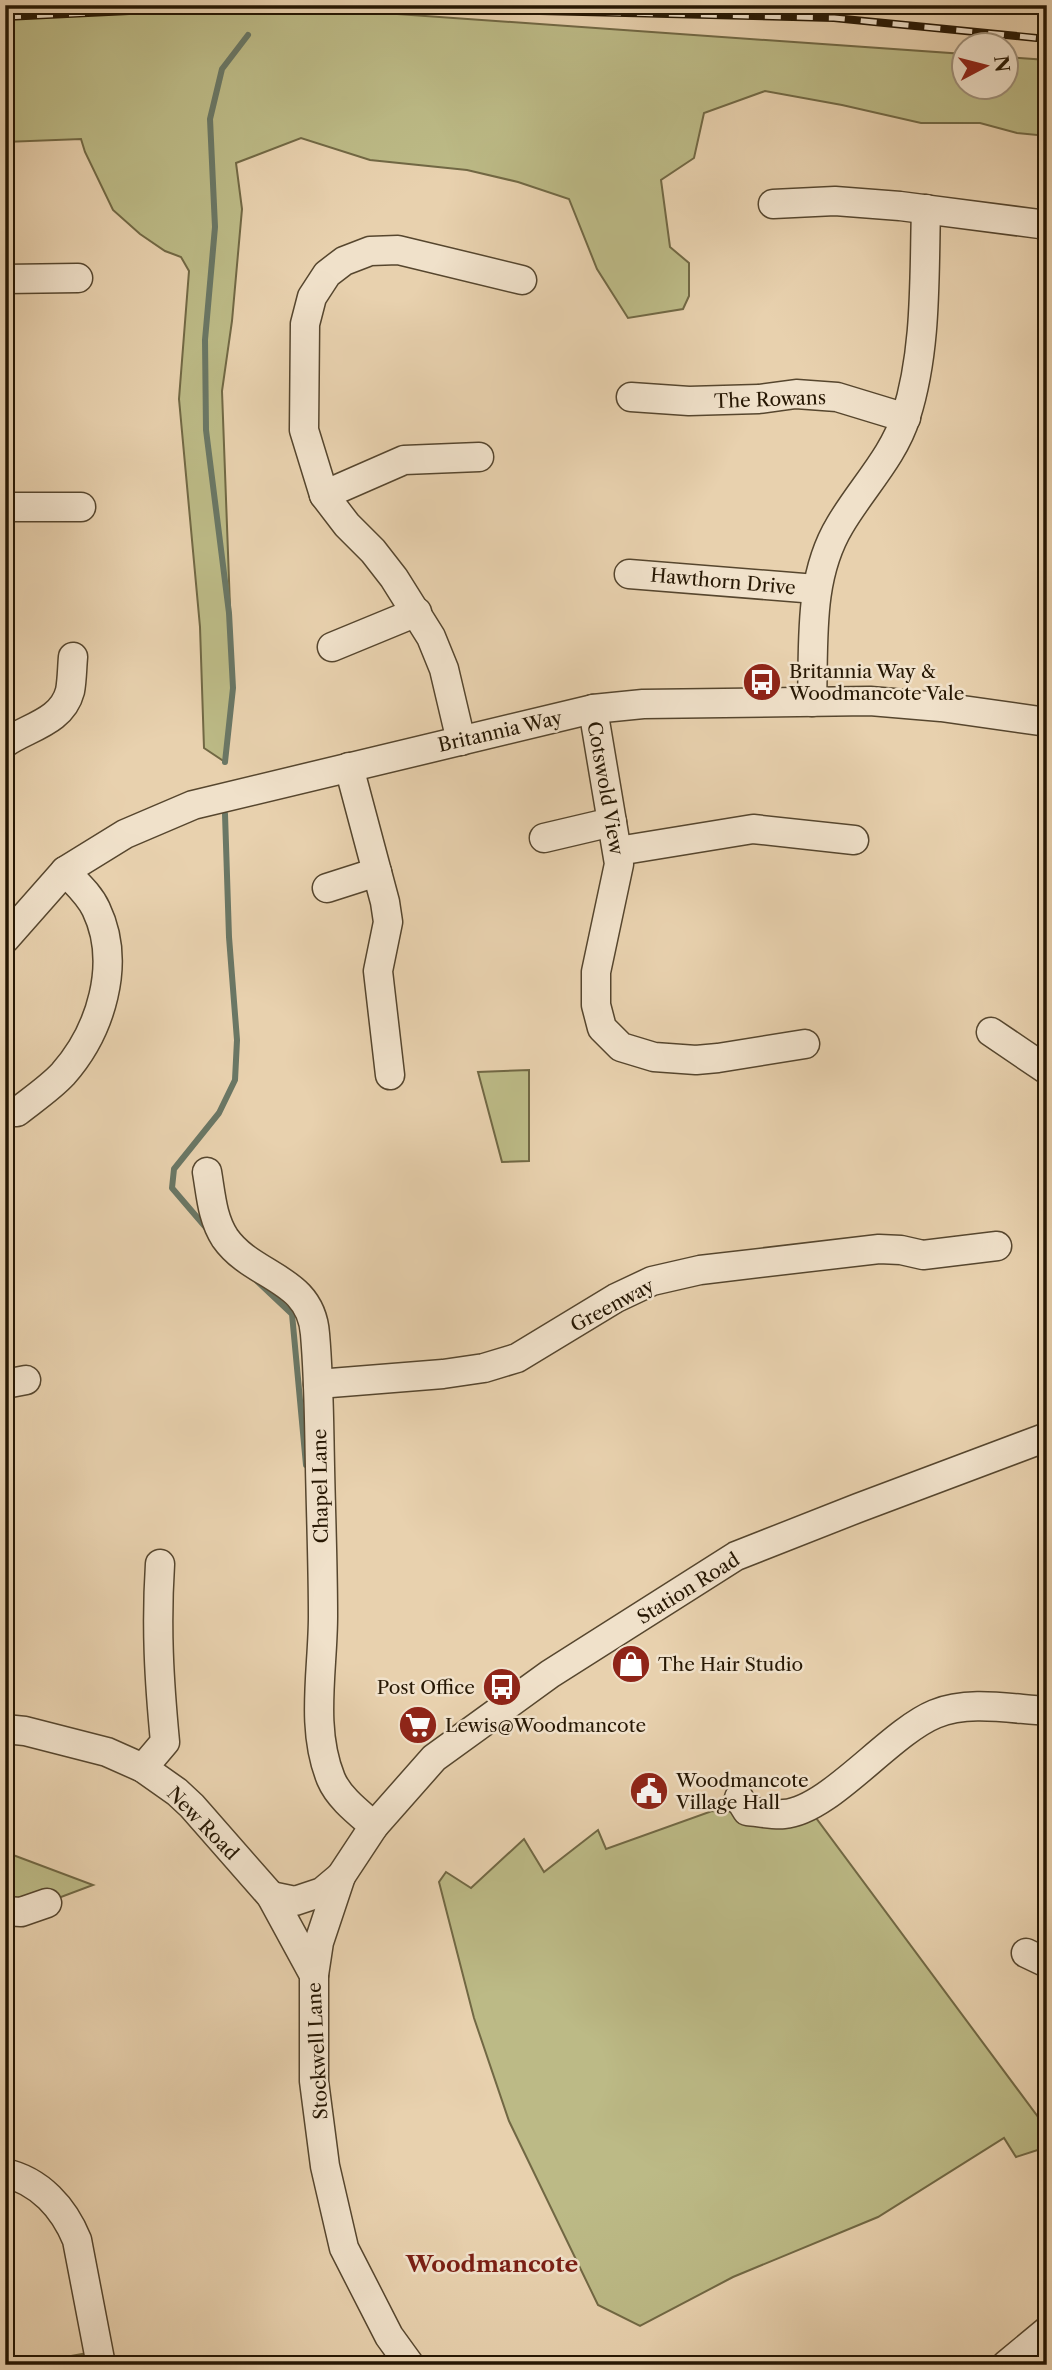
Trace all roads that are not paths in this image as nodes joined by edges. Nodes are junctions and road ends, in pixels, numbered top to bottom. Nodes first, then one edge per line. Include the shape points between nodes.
1 (773, 204) dead end
2 (913, 208) junction
3 (1047, 225) edge
4 (78, 278) dead end
5 (5, 279) edge
6 (522, 280) dead end
7 (631, 397) dead end
8 (906, 418) junction
9 (478, 457) dead end
10 (324, 495) junction
11 (5, 507) edge
12 (81, 507) dead end
13 (629, 573) dead end
14 (816, 589) junction
15 (417, 612) junction
16 (332, 647) dead end
17 (73, 657) dead end
18 (813, 702) junction
19 (593, 709) junction
20 (1047, 722) edge
21 (461, 740) junction
22 (5, 743) edge
23 (349, 766) junction
24 (612, 822) junction
25 (544, 838) dead end
26 (854, 840) dead end
27 (618, 851) junction
28 (65, 871) junction
29 (377, 872) junction
30 (327, 888) dead end
31 (5, 939) edge
32 (991, 1032) dead end
33 (805, 1044) dead end
34 (1047, 1070) edge
35 (390, 1075) dead end
36 (17, 1112) dead end
37 (207, 1172) dead end
38 (996, 1246) dead end
39 (318, 1384) junction
40 (1047, 1437) edge
41 (160, 1564) dead end
42 (1047, 1711) edge
43 (5, 1729) edge
44 (144, 1768) junction
45 (739, 1798) dead end
46 (374, 1826) junction
47 (341, 1877) junction
48 (271, 1896) junction
49 (47, 1903) dead end
50 (5, 1912) edge
51 (314, 1975) junction
52 (5, 2173) edge
53 (1047, 2332) edge
54 (101, 2365) edge
55 (410, 2365) edge
56 (1006, 2365) edge

1 - 2 street via 835,201
2 - 3 street
2 - 8 street via 917,372
4 - 5 street
6 - 10 street via 384,249 357,255 327,274 312,297 304,324 304,430
7 - 8 street, The Rowans via 689,401 796,394 836,397
8 - 14 street via 839,527
9 - 10 street via 404,460
10 - 15 street via 373,551
11 - 12 street
13 - 14 street, Hawthorn Drive
14 - 18 street
15 - 16 street
15 - 21 street via 444,669
17 - 22 street via 70,690 59,712
18 - 19 street, Britannia Way
18 - 20 street, Britannia Way via 941,707
19 - 21 street, Britannia Way
19 - 24 street, Cotswold View
21 - 23 street, Britannia Way
23 - 28 street, Britannia Way via 193,806 125,834
23 - 29 street
24 - 25 street
24 - 27 street, Cotswold View
26 - 27 street via 753,829
27 - 33 street, Cotswold View via 617,883 596,972 598,1017 607,1035 633,1052 696,1060
28 - 31 street, Britannia Way
28 - 36 street via 88,896 101,921 108,950 106,988 78,1054 62,1075
29 - 30 street
29 - 35 street via 388,922 378,971
32 - 34 street
37 - 39 street, Chapel Lane via 213,1213 225,1237 243,1258 291,1287 311,1312
38 - 39 street, Greenway via 923,1255 879,1249 700,1270 652,1282 616,1298 517,1358 484,1368
39 - 46 street, Chapel Lane via 323,1619 320,1733 332,1783
40 - 46 street, Station Road via 736,1556 550,1674 434,1758
41 - 44 street via 156,1620 165,1742
42 - 45 street via 972,1707 935,1714 813,1805 786,1814 747,1811
43 - 44 street, New Road via 107,1752
44 - 48 street, New Road via 192,1806
46 - 47 street, Station Road
47 - 48 street via 322,1892 295,1901
47 - 51 street via 319,1942
48 - 51 street, Stockwell Lane
49 - 50 street
51 - 55 street, Stockwell Lane via 314,2081 325,2166 344,2248 389,2336
52 - 54 street via 42,2190 71,2226
53 - 56 street

